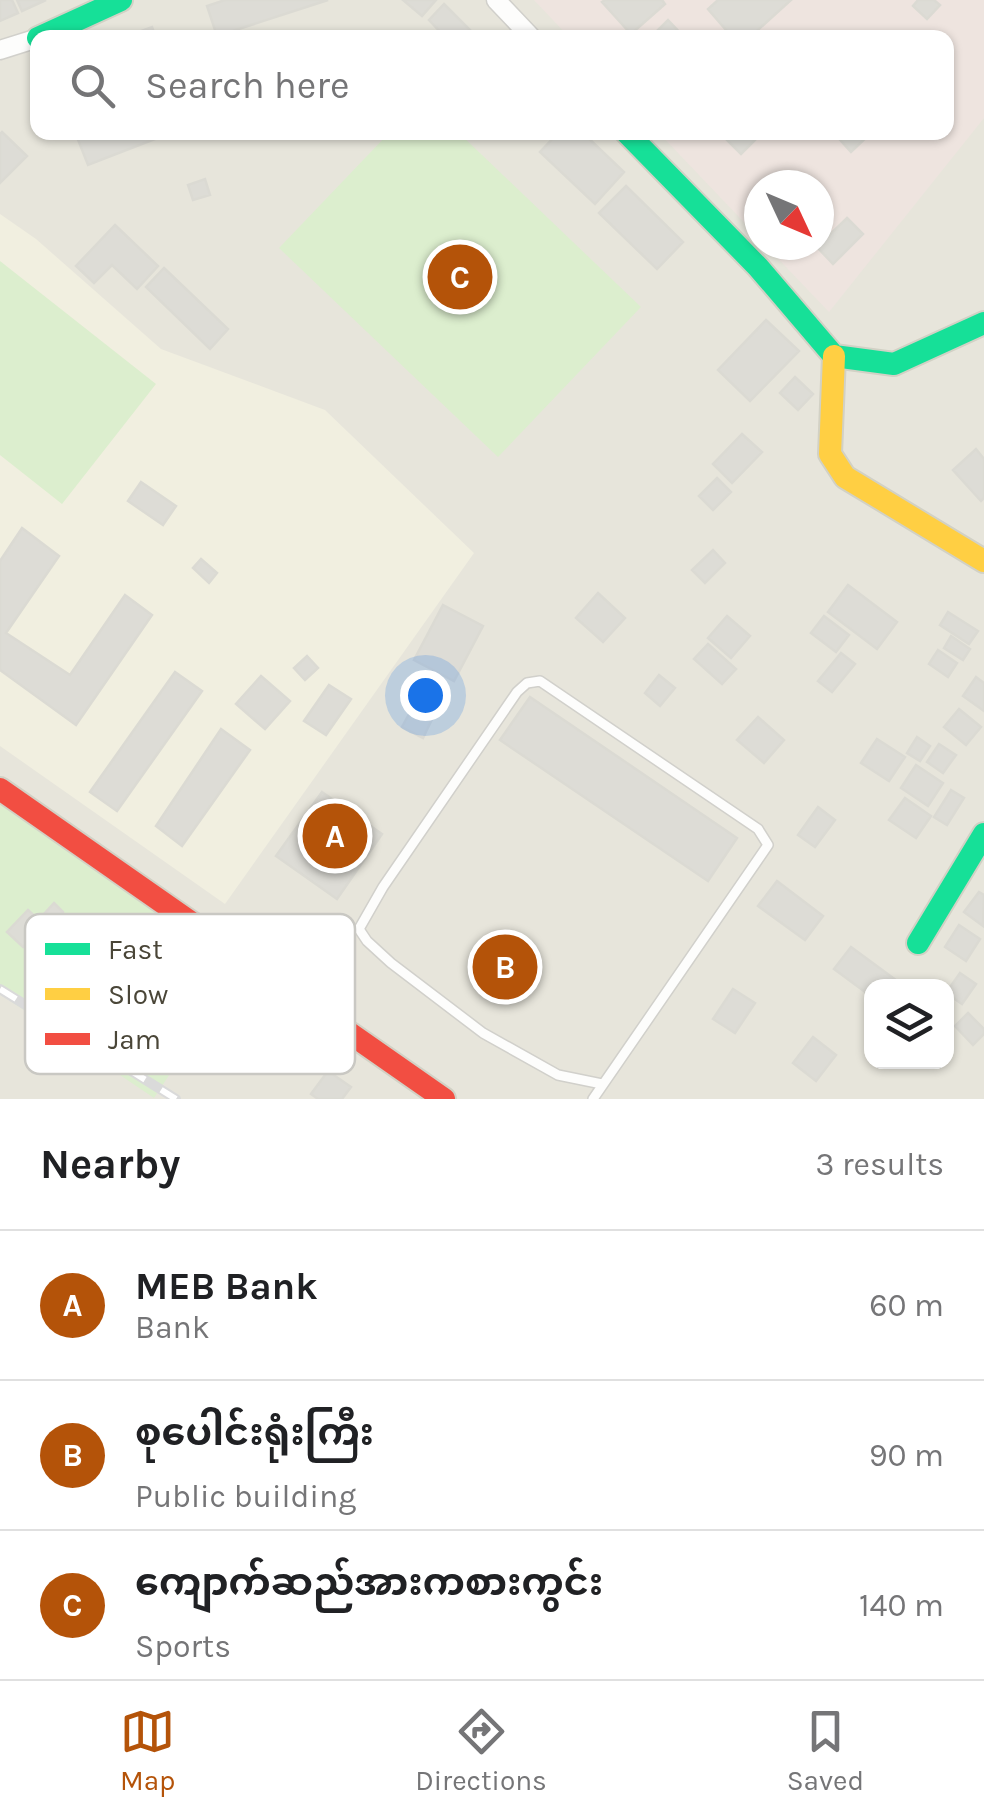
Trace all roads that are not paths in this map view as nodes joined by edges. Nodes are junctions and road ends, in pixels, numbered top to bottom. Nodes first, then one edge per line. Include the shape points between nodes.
1 (121, 0) edge
2 (496, 0) edge
3 (55, 30) edge
4 (524, 30) edge
5 (30, 41) edge
6 (0, 50) edge
7 (634, 140) edge
8 (984, 324) edge
9 (834, 356) junction
10 (984, 561) edge
11 (0, 789) edge
12 (984, 834) edge
13 (179, 914) edge
14 (918, 944) dead end
15 (355, 1037) edge
16 (602, 1084) junction
17 (444, 1099) edge
18 (594, 1099) edge

1 - 3 street
2 - 4 street
5 - 6 street
7 - 9 street
8 - 9 street via 894,364
9 - 10 street via 830,454 845,478
11 - 13 street
12 - 14 street
15 - 17 street
16 - 16 lane via 768,845 758,829 540,681 527,683 359,929 391,963 483,1033 558,1075
16 - 18 lane

